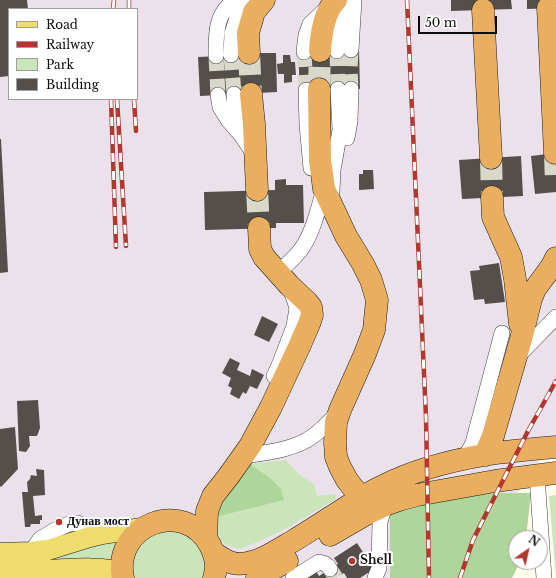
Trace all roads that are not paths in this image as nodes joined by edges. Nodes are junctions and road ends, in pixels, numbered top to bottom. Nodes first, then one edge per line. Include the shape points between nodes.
1 (236, 0) edge
2 (246, 0) edge
3 (264, 0) edge
4 (354, 0) edge
5 (337, 1) edge
6 (548, 8) dead end
7 (483, 10) dead end
8 (552, 29) edge
9 (328, 51) joint
10 (232, 55) junction
11 (329, 89) joint
12 (242, 94) joint
13 (218, 95) tunnel mouth
14 (241, 135) junction
15 (555, 153) dead end
16 (255, 154) junction
17 (491, 158) tunnel mouth
18 (330, 189) junction
19 (257, 190) tunnel mouth
20 (492, 197) tunnel mouth
21 (259, 228) tunnel mouth
22 (556, 258) edge
23 (284, 279) junction
24 (556, 317) edge
25 (513, 344) junction
26 (340, 410) junction
27 (556, 447) edge
28 (246, 451) junction
29 (475, 457) junction
30 (546, 475) edge
31 (213, 496) junction
32 (361, 498) junction
33 (385, 505) junction
34 (163, 520) junction
35 (142, 528) junction
36 (210, 545) junction
37 (0, 553) edge
38 (0, 573) edge
39 (123, 575) edge
40 (334, 575) tunnel mouth
41 (214, 578) edge
42 (256, 578) edge
43 (293, 578) edge
44 (375, 578) edge
45 (544, 578) edge

1 - 10 street via 224,10 216,36
2 - 10 street via 232,33
3 - 10 highway via 254,12 248,32
4 - 9 street
5 - 9 highway via 324,21 321,37
6 - 8 highway
7 - 17 highway
8 - 15 highway
11 - 18 highway via 320,160
11 - 18 street via 350,120 347,139
12 - 14 street via 235,113
12 - 16 highway
13 - 14 street via 220,107
14 - 16 street
16 - 19 highway
18 - 23 street
18 - 26 highway via 346,236 372,280 377,300 374,330
20 - 25 highway via 493,217 511,257 516,279
21 - 23 highway via 260,249
22 - 25 highway via 535,289
23 - 28 highway via 311,307 312,315 272,407
24 - 25 street
25 - 29 street via 474,443
25 - 29 highway via 493,436
26 - 28 street via 312,437 296,446
26 - 32 highway via 336,422 336,457 347,480
27 - 29 highway
28 - 31 highway
29 - 32 highway via 408,475
30 - 33 highway via 424,494
30 - 45 street
31 - 34 highway via 181,515
31 - 36 highway via 207,511
32 - 36 highway via 290,543 256,561 233,564 225,560
33 - 42 highway via 368,512
33 - 44 street via 380,522 379,568
34 - 35 highway
34 - 36 highway via 176,520 187,524 198,530
35 - 37 main road via 90,537 48,550
35 - 39 highway via 126,548 122,560
36 - 41 highway via 216,566
38 - 39 main road via 102,569
40 - 43 street via 328,565 319,562

